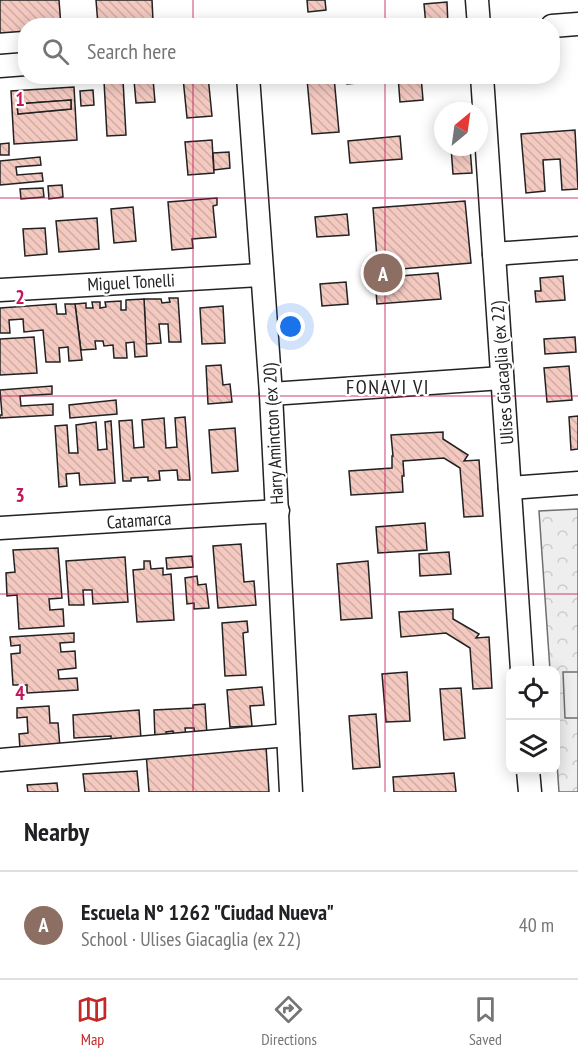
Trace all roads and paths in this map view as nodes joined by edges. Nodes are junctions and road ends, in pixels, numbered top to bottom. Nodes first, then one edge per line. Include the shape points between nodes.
1 (477, 0) edge
2 (478, 18) edge
3 (578, 24) edge
4 (560, 25) edge
5 (18, 65) edge
6 (0, 66) edge
7 (249, 84) edge
8 (483, 84) edge
9 (578, 248) edge
10 (494, 254) junction
11 (262, 275) junction
12 (0, 290) edge
13 (502, 378) junction
14 (271, 394) junction
15 (578, 483) edge
16 (510, 488) junction
17 (278, 511) junction
18 (0, 528) edge
19 (522, 666) edge
20 (288, 735) junction
21 (0, 760) edge
22 (528, 774) edge
23 (291, 792) edge
24 (530, 792) edge

1 - 2 street
3 - 4 street
5 - 6 street
7 - 11 street, Harry Amincton (ex 20)
8 - 10 street, Ulises Giacaglia (ex 22)
9 - 10 street
10 - 13 street, Ulises Giacaglia (ex 22)
11 - 12 street, Miguel Tonelli
11 - 14 street, Harry Amincton (ex 20)
13 - 14 street
13 - 16 street, Ulises Giacaglia (ex 22)
14 - 17 street, Harry Amincton (ex 20)
15 - 16 street
16 - 19 street, Ulises Giacaglia (ex 22)
17 - 18 street, Catamarca
17 - 20 street, Harry Amincton (ex 20)
20 - 21 street
20 - 23 street, Harry Amincton (ex 20)
22 - 24 street

